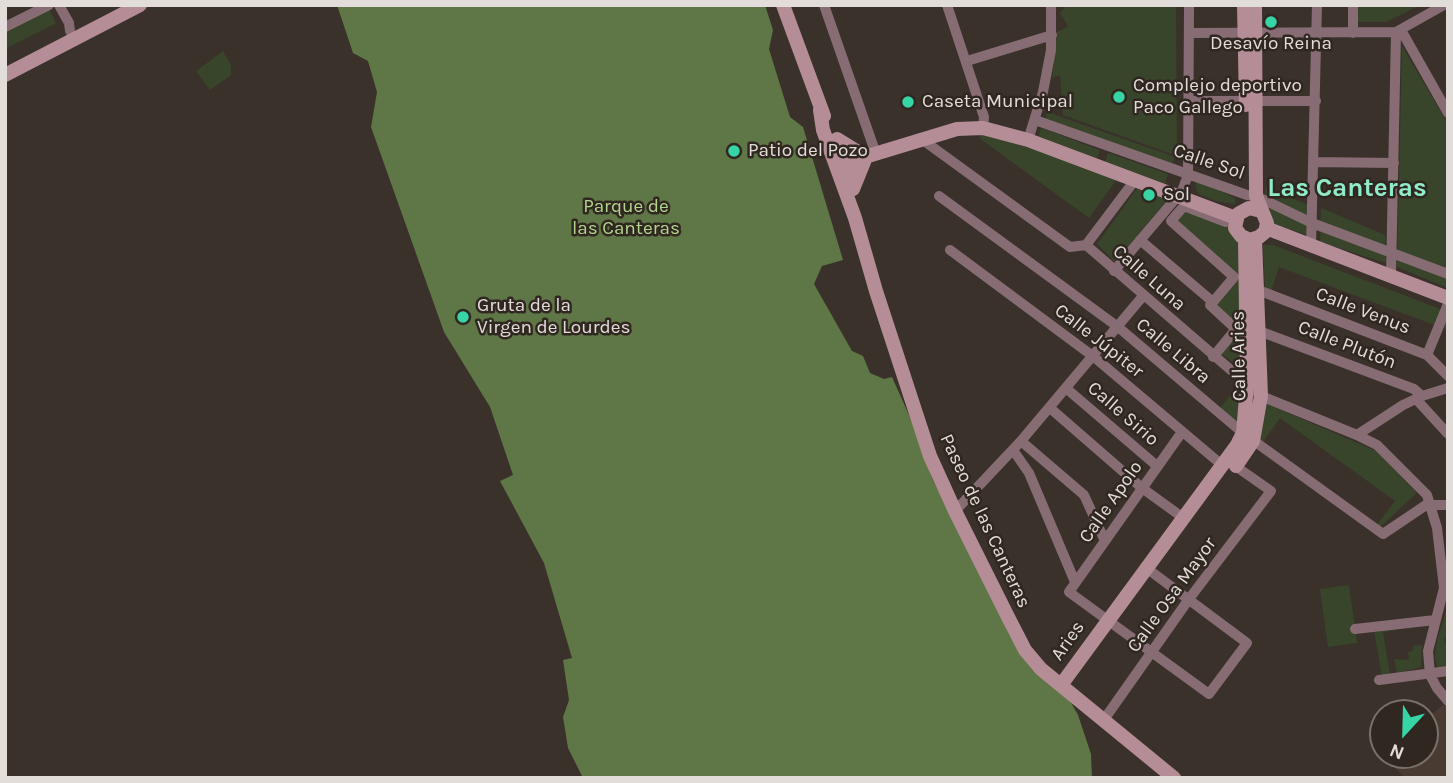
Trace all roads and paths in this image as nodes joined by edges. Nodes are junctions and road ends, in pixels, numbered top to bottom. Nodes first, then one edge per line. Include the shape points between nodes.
1 (49, 5) edge
2 (59, 5) edge
3 (119, 5) edge
4 (140, 5) edge
5 (783, 5) edge
6 (838, 5) edge
7 (947, 5) edge
8 (1051, 5) edge
9 (1189, 5) edge
10 (1244, 5) edge
11 (1255, 5) edge
12 (1317, 5) edge
13 (1353, 5) edge
14 (825, 7) edge
15 (1439, 7) edge
16 (25, 10) edge
17 (5, 27) edge
18 (70, 31) junction
19 (1399, 31) junction
20 (1189, 33) junction
21 (1249, 33) junction
22 (1317, 33) junction
23 (1353, 33) junction
24 (1052, 35) junction
25 (967, 61) junction
26 (5, 65) edge
27 (5, 75) edge
28 (1189, 101) junction
29 (1251, 101) junction
30 (1316, 101) junction
31 (1448, 113) edge
32 (1035, 120) junction
33 (983, 128) junction
34 (831, 137) junction
35 (920, 138) junction
36 (1028, 140) junction
37 (1106, 146) junction
38 (871, 155) junction
39 (1314, 162) junction
40 (845, 163) junction
41 (1394, 163) junction
42 (1099, 166) junction
43 (1188, 175) junction
44 (1135, 180) junction
45 (848, 188) junction
46 (939, 196) dead end
47 (1177, 197) junction
48 (1242, 208) junction
49 (1167, 217) junction
50 (1312, 223) junction
51 (1266, 228) junction
52 (1250, 239) junction
53 (1140, 240) junction
54 (1086, 245) junction
55 (1311, 246) junction
56 (950, 250) dead end
57 (1393, 252) junction
58 (1114, 271) junction
59 (1391, 274) junction
60 (1448, 274) edge
61 (1258, 290) junction
62 (1143, 296) junction
63 (1448, 298) edge
64 (1213, 302) junction
65 (1448, 304) edge
66 (1118, 327) junction
67 (1259, 331) junction
68 (1427, 355) junction
69 (1094, 356) junction
70 (1213, 357) junction
71 (1448, 376) edge
72 (1247, 385) junction
73 (1448, 388) edge
74 (1067, 389) junction
75 (1261, 396) junction
76 (1419, 397) junction
77 (1050, 408) junction
78 (1182, 432) junction
79 (1448, 434) edge
80 (1357, 435) junction
81 (1248, 437) junction
82 (1017, 445) junction
83 (1228, 463) junction
84 (1157, 467) junction
85 (1142, 488) junction
86 (1271, 491) joint
87 (1430, 504) junction
88 (1448, 505) edge
89 (955, 511) junction
90 (1182, 517) junction
91 (1105, 541) junction
92 (1145, 567) junction
93 (1072, 587) junction
94 (1446, 589) edge
95 (1189, 599) junction
96 (1106, 620) junction
97 (1435, 620) junction
98 (1355, 629) dead end
99 (1150, 652) junction
100 (1448, 671) edge
101 (1430, 674) junction
102 (1379, 680) dead end
103 (1061, 685) junction
104 (1448, 701) edge
105 (1103, 721) junction
106 (1174, 778) edge

1 - 16 street
2 - 18 street
3 - 18 street
4 - 27 street
5 - 34 street
6 - 14 street
7 - 25 street
8 - 24 street
9 - 20 street
10 - 21 street
11 - 21 street
12 - 22 street
13 - 23 street
14 - 38 street
15 - 19 street
16 - 17 street
18 - 26 street
19 - 23 street
19 - 31 street
19 - 41 street
20 - 21 street
20 - 28 street
21 - 22 street
21 - 29 street
22 - 23 street
22 - 30 street
24 - 25 street
24 - 32 street
25 - 33 street via 985,117
28 - 29 street
28 - 43 street
29 - 30 street
29 - 48 street
30 - 39 street
32 - 36 street
32 - 37 street, Calle Sol
33 - 35 street, Calle Sol
33 - 36 street, Calle Sol
34 - 38 street
34 - 40 street via 837,156
34 - 45 street
35 - 38 street, Calle Sol
35 - 54 street, Calle Luna via 1070,247
36 - 42 street, Calle Sol
37 - 42 street
37 - 43 street, Calle Sol
38 - 40 street, Calle Sol
38 - 45 street
39 - 41 street
39 - 50 street
40 - 45 street via 842,171
41 - 57 street
42 - 44 street, Calle Sol
43 - 47 street
43 - 48 street, Calle Sol
44 - 47 street, Calle Sol
44 - 54 street
45 - 89 street, Paseo de las Canteras via 930,456
46 - 66 street, Calle Libra
47 - 48 street, Calle Sol
47 - 49 street
48 - 49 street via 1184,206
48 - 50 street, Calle Sol
48 - 51 street via 1261,211
48 - 52 street via 1237,233
49 - 53 street
49 - 64 street via 1234,277
50 - 55 street
50 - 57 street, Calle Sol
51 - 52 street via 1262,235
51 - 55 street
52 - 61 street, Calle Aries
52 - 72 street, Calle Aries
53 - 58 street
53 - 64 street
54 - 58 street, Calle Luna
55 - 59 street
56 - 69 street, Calle Júpiter
57 - 59 street
57 - 60 street, Calle Sol
58 - 62 street, Calle Luna
59 - 63 street
61 - 67 street, Calle Aries
61 - 68 street, Calle Venus
62 - 66 street
62 - 70 street, Calle Luna
64 - 70 street via 1210,305 1236,329
65 - 68 street
66 - 69 street
66 - 81 street, Calle Libra
67 - 75 street, Calle Aries
67 - 76 street, Calle Plutón via 1414,390
68 - 71 street, Calle Venus
69 - 74 street
69 - 78 street, Calle Júpiter
70 - 72 street, Calle Luna
72 - 75 street, Calle Luna
72 - 81 street, Calle Aries
73 - 76 street
74 - 77 street
74 - 84 street, Calle Sirio
75 - 80 street
75 - 81 street, Calle Aries
76 - 79 street
76 - 80 street
77 - 82 street
77 - 85 street
78 - 83 street, Calle Júpiter
78 - 84 street, Calle Apolo
80 - 87 street via 1391,457
81 - 83 street, Calle Aries
81 - 87 street, Calle Libra via 1383,534
82 - 89 street
82 - 91 street via 1084,495
82 - 93 street
83 - 86 street, Calle Júpiter
83 - 90 street, Calle Aries
84 - 85 street, Calle Apolo
85 - 90 street
85 - 91 street, Calle Apolo
86 - 95 street, Calle Osa Mayor
87 - 88 street
87 - 94 street
89 - 103 street, Paseo de las Canteras via 1025,650
90 - 92 street, Calle Aries
91 - 93 street, Calle Apolo
92 - 95 street
92 - 96 street, Calle Aries
93 - 96 street
94 - 97 street
95 - 99 street, Calle Osa Mayor
95 - 99 street via 1247,643 1209,694
96 - 99 street
96 - 103 street, Aries
97 - 98 street
97 - 101 street via 1428,651
99 - 105 street, Calle Osa Mayor
100 - 101 street
101 - 102 street
101 - 104 street
103 - 105 street, Paseo de las Canteras
105 - 106 street, Paseo de las Canteras

